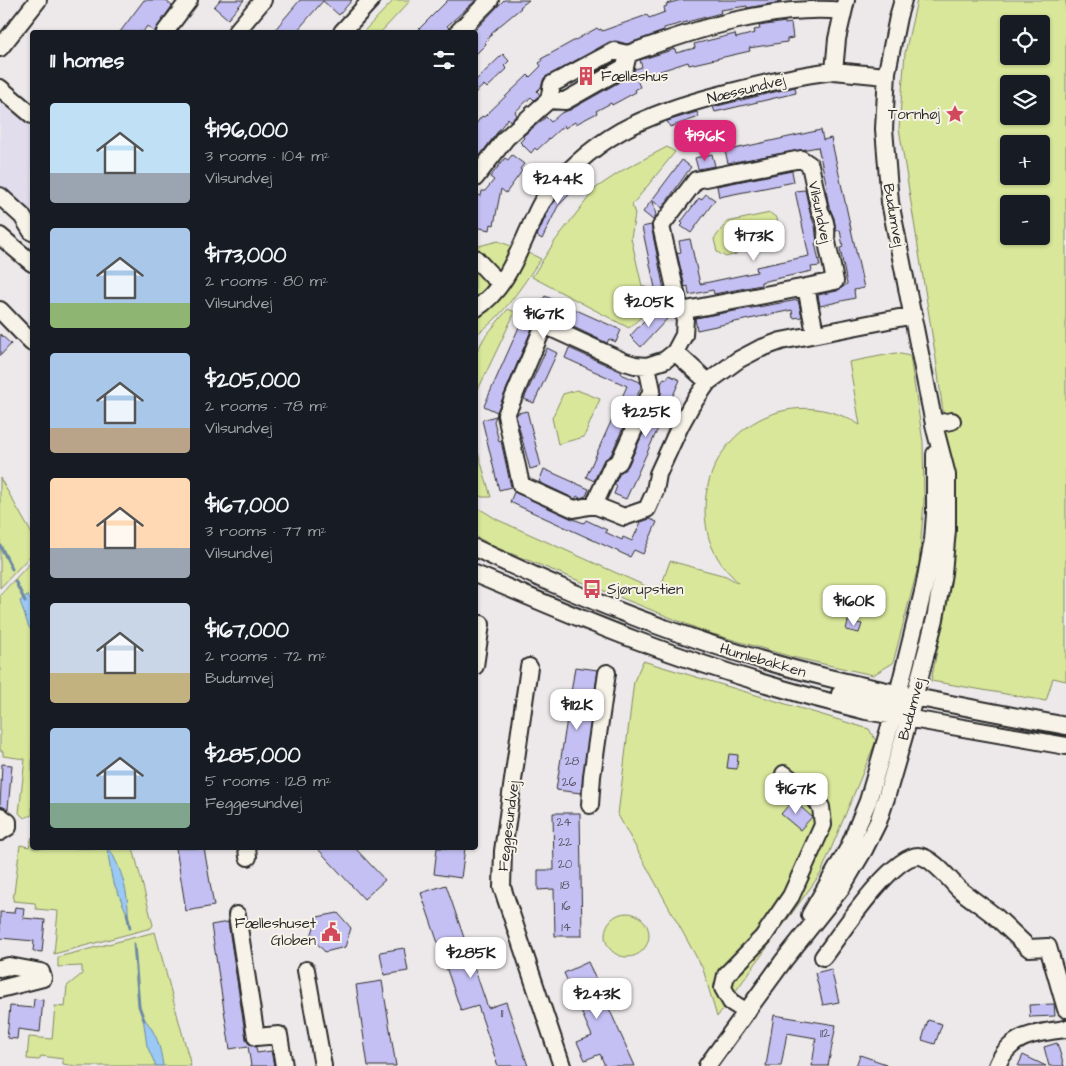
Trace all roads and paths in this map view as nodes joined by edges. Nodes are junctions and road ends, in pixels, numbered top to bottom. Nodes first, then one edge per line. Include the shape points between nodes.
1 (38, 0) edge
2 (189, 0) edge
3 (264, 0) edge
4 (371, 0) edge
5 (490, 0) edge
6 (903, 0) edge
7 (845, 6) edge
8 (166, 30) edge
9 (238, 30) edge
10 (344, 30) edge
11 (460, 30) edge
12 (0, 48) edge
13 (834, 71) junction
14 (886, 76) junction
15 (0, 88) edge
16 (30, 113) edge
17 (478, 174) edge
18 (0, 196) edge
19 (0, 210) edge
20 (30, 229) edge
21 (30, 235) edge
22 (0, 236) edge
23 (30, 261) edge
24 (478, 261) edge
25 (501, 282) junction
26 (806, 287) junction
27 (478, 306) edge
28 (0, 310) edge
29 (681, 311) junction
30 (914, 315) junction
31 (815, 334) junction
32 (30, 342) edge
33 (675, 352) junction
34 (648, 366) junction
35 (708, 382) junction
36 (952, 421) dead end
37 (934, 426) junction
38 (594, 505) junction
39 (478, 549) edge
40 (478, 575) edge
41 (481, 624) dead end
42 (478, 645) edge
43 (529, 667) dead end
44 (607, 673) dead end
45 (896, 704) junction
46 (912, 709) junction
47 (1063, 725) edge
48 (1066, 746) edge
49 (784, 774) dead end
50 (590, 805) dead end
51 (0, 816) edge
52 (0, 832) edge
53 (242, 924) dead end
54 (823, 958) dead end
55 (784, 960) junction
56 (0, 968) edge
57 (306, 970) dead end
58 (0, 989) edge
59 (1066, 1009) edge
60 (747, 1012) junction
61 (1066, 1029) edge
62 (284, 1066) edge
63 (323, 1066) edge
64 (562, 1066) edge
65 (707, 1066) edge
66 (997, 1066) edge

1 - 12 street
2 - 8 street
3 - 9 street
4 - 10 street
5 - 11 street
6 - 14 street, Budumvej
7 - 13 street
7 - 17 street via 764,15 671,38 628,54 614,51 552,84 550,100 511,134
13 - 14 street, Næssundvej
13 - 25 street, Næssundvej via 759,84 697,100 666,110 620,132 573,168 541,203 510,270
14 - 30 street, Budumvej via 884,129 890,202
15 - 16 street
18 - 20 street via 22,216
19 - 21 street
22 - 23 street
24 - 25 street
25 - 27 street, Næssundvej
26 - 29 street, Vilsundvej
26 - 29 street, Vilsundvej via 835,281 824,217 810,165 801,159 696,180 661,226
26 - 31 street
28 - 32 street
29 - 33 street, Vilsundvej via 685,318 684,335
30 - 31 street
30 - 37 street, Budumvej
31 - 35 street via 759,349
33 - 34 street
33 - 35 street
34 - 38 street via 652,390 619,462 612,466
34 - 38 street via 624,362 544,325 506,415 521,485 574,510
35 - 38 street via 680,426 658,474 647,509 624,518
36 - 37 street
37 - 45 street, Budumvej via 933,540
37 - 46 street, Budumvej via 947,475 946,539 935,619
39 - 45 street, Humlebakken via 589,600 692,638 828,678
40 - 45 street, Humlebakken via 635,640 749,678
41 - 42 street
43 - 64 street, Feggesundvej via 505,838 502,887
44 - 50 street
45 - 46 street, Humlebakken
45 - 46 street, Humlebakken
45 - 55 street, Budumvej via 868,801 848,849
46 - 47 street, Humlebakken
46 - 48 street, Humlebakken
46 - 55 street, Budumvej via 878,822 864,850 842,887
49 - 60 street via 821,806 823,825 791,896 763,937 726,975 723,988 731,1002
51 - 52 street via 8,822 8,827
53 - 62 street via 256,1037 278,1035
54 - 59 street via 872,891 908,858 919,856 930,861 1029,948 1048,947
55 - 60 street, Budumvej
56 - 58 street via 9,966 40,972 43,978
57 - 63 street
60 - 65 street, Budumvej
61 - 66 street via 1032,1033 1017,1040

